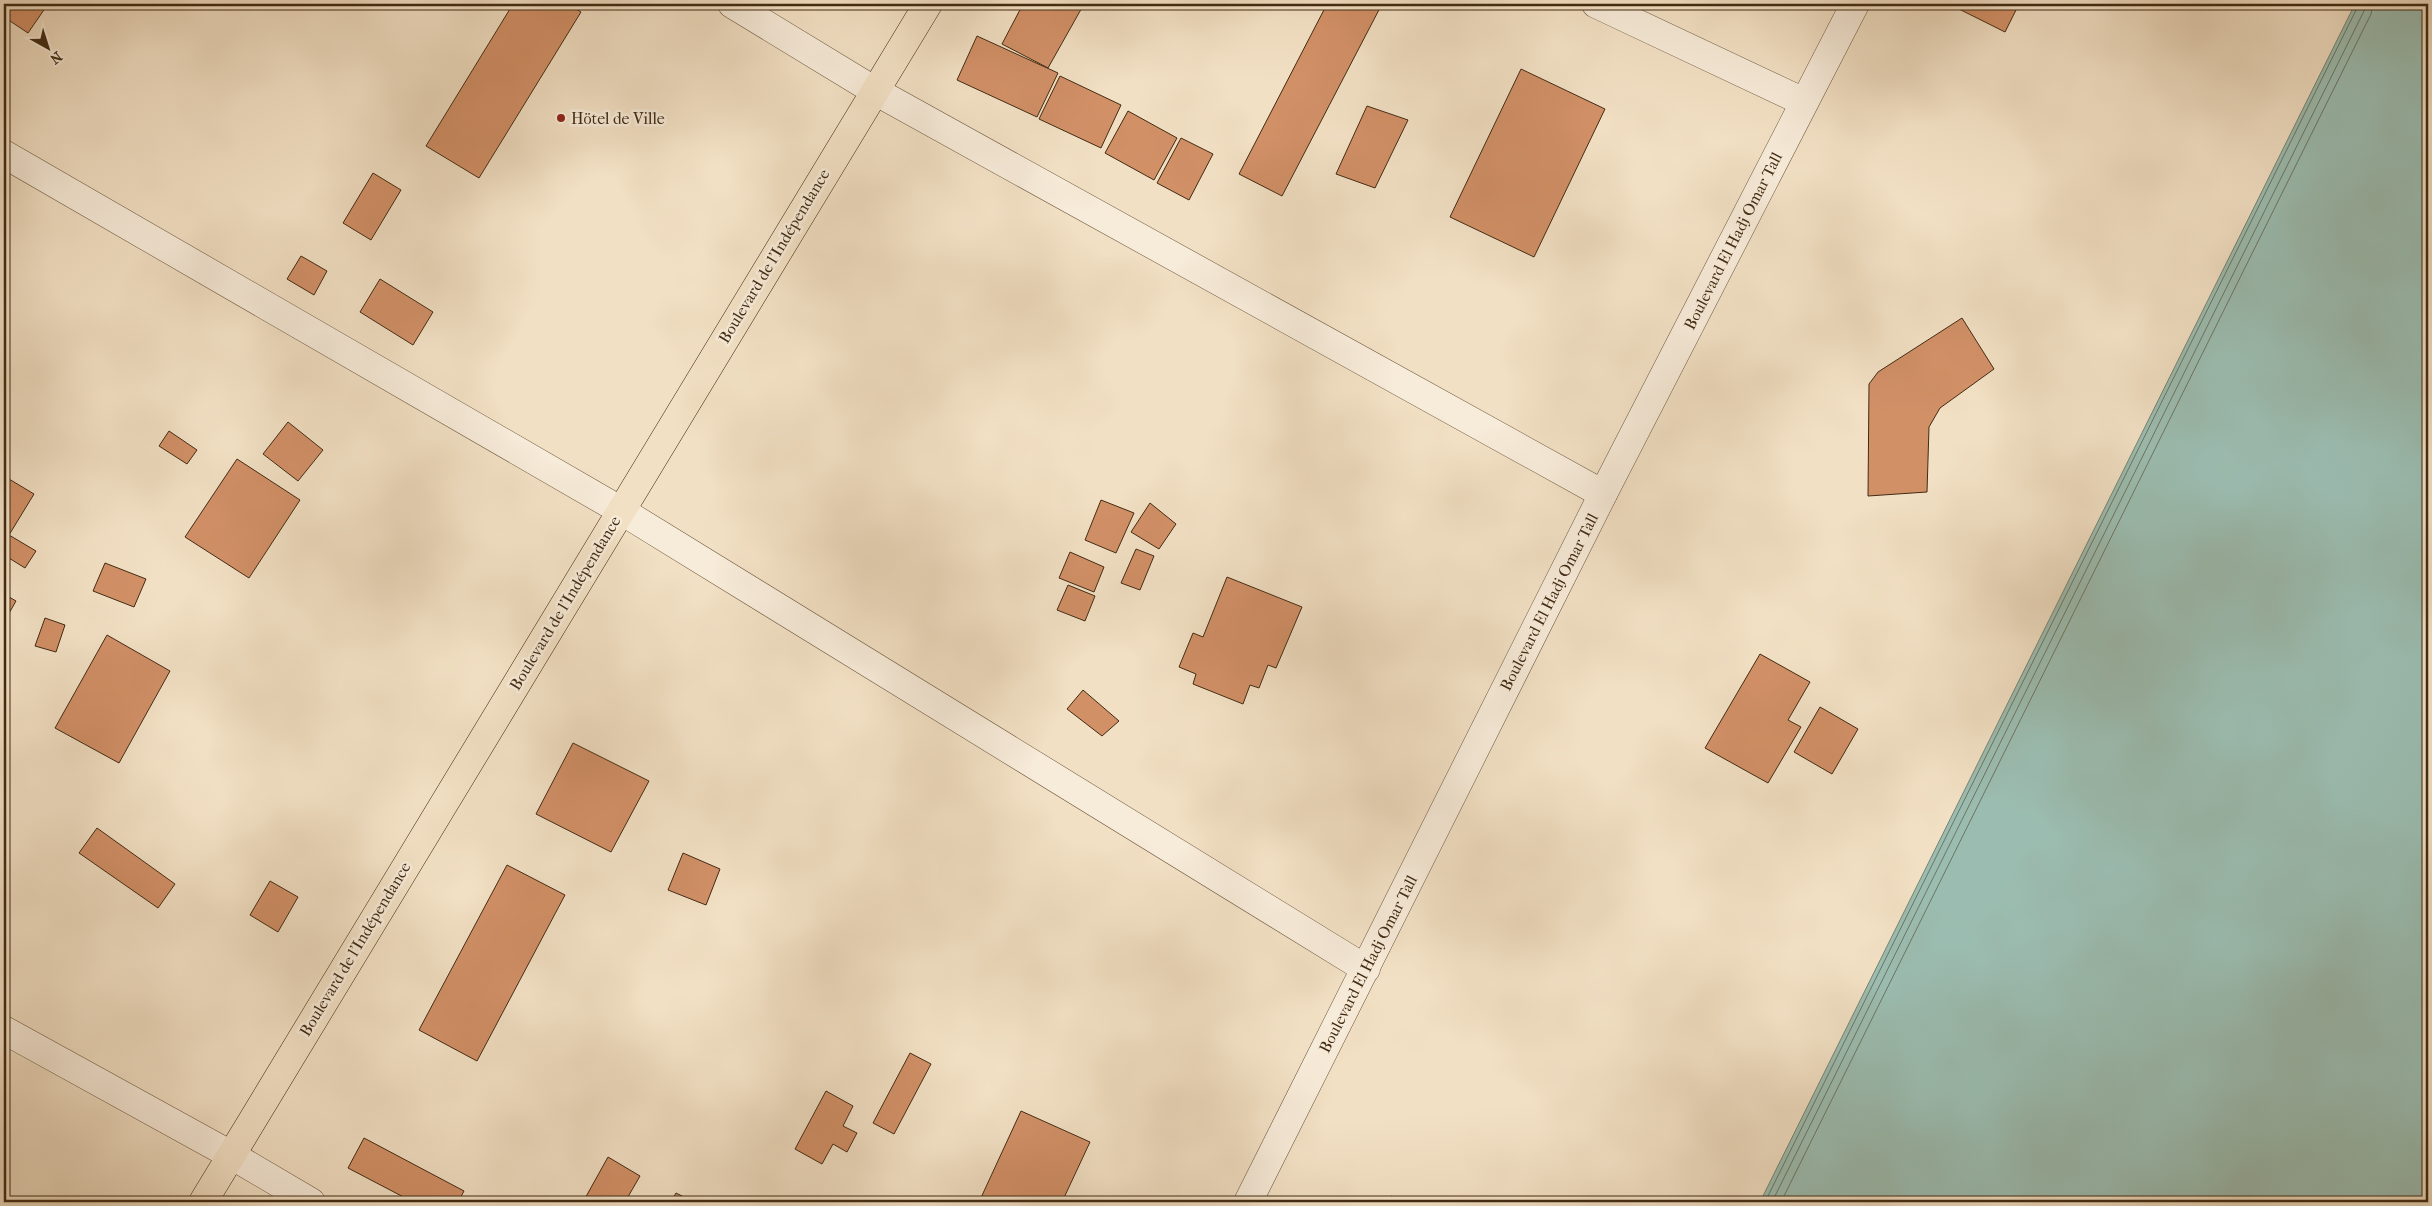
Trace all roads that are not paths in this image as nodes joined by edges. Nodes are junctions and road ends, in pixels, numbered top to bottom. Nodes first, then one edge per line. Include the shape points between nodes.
1 (732, 4) edge
2 (928, 4) edge
3 (1596, 4) edge
4 (1854, 4) edge
5 (875, 91) junction
6 (1804, 102) junction
7 (4, 154) edge
8 (1603, 494) junction
9 (620, 510) junction
10 (1366, 969) junction
11 (4, 1030) edge
12 (231, 1155) junction
13 (203, 1202) edge
14 (311, 1202) edge
15 (1248, 1202) edge

1 - 5 street
2 - 5 highway, Boulevard de l'Indépendance
3 - 6 street
4 - 6 street, Boulevard El Hadj Omar Tall
5 - 8 street
5 - 9 highway, Boulevard de l'Indépendance
6 - 8 street, Boulevard El Hadj Omar Tall
7 - 9 street
8 - 10 street, Boulevard El Hadj Omar Tall
9 - 10 street
9 - 12 highway, Boulevard de l'Indépendance
10 - 15 street, Boulevard El Hadj Omar Tall
11 - 12 street
12 - 13 highway, Boulevard de l'Indépendance
12 - 14 street

